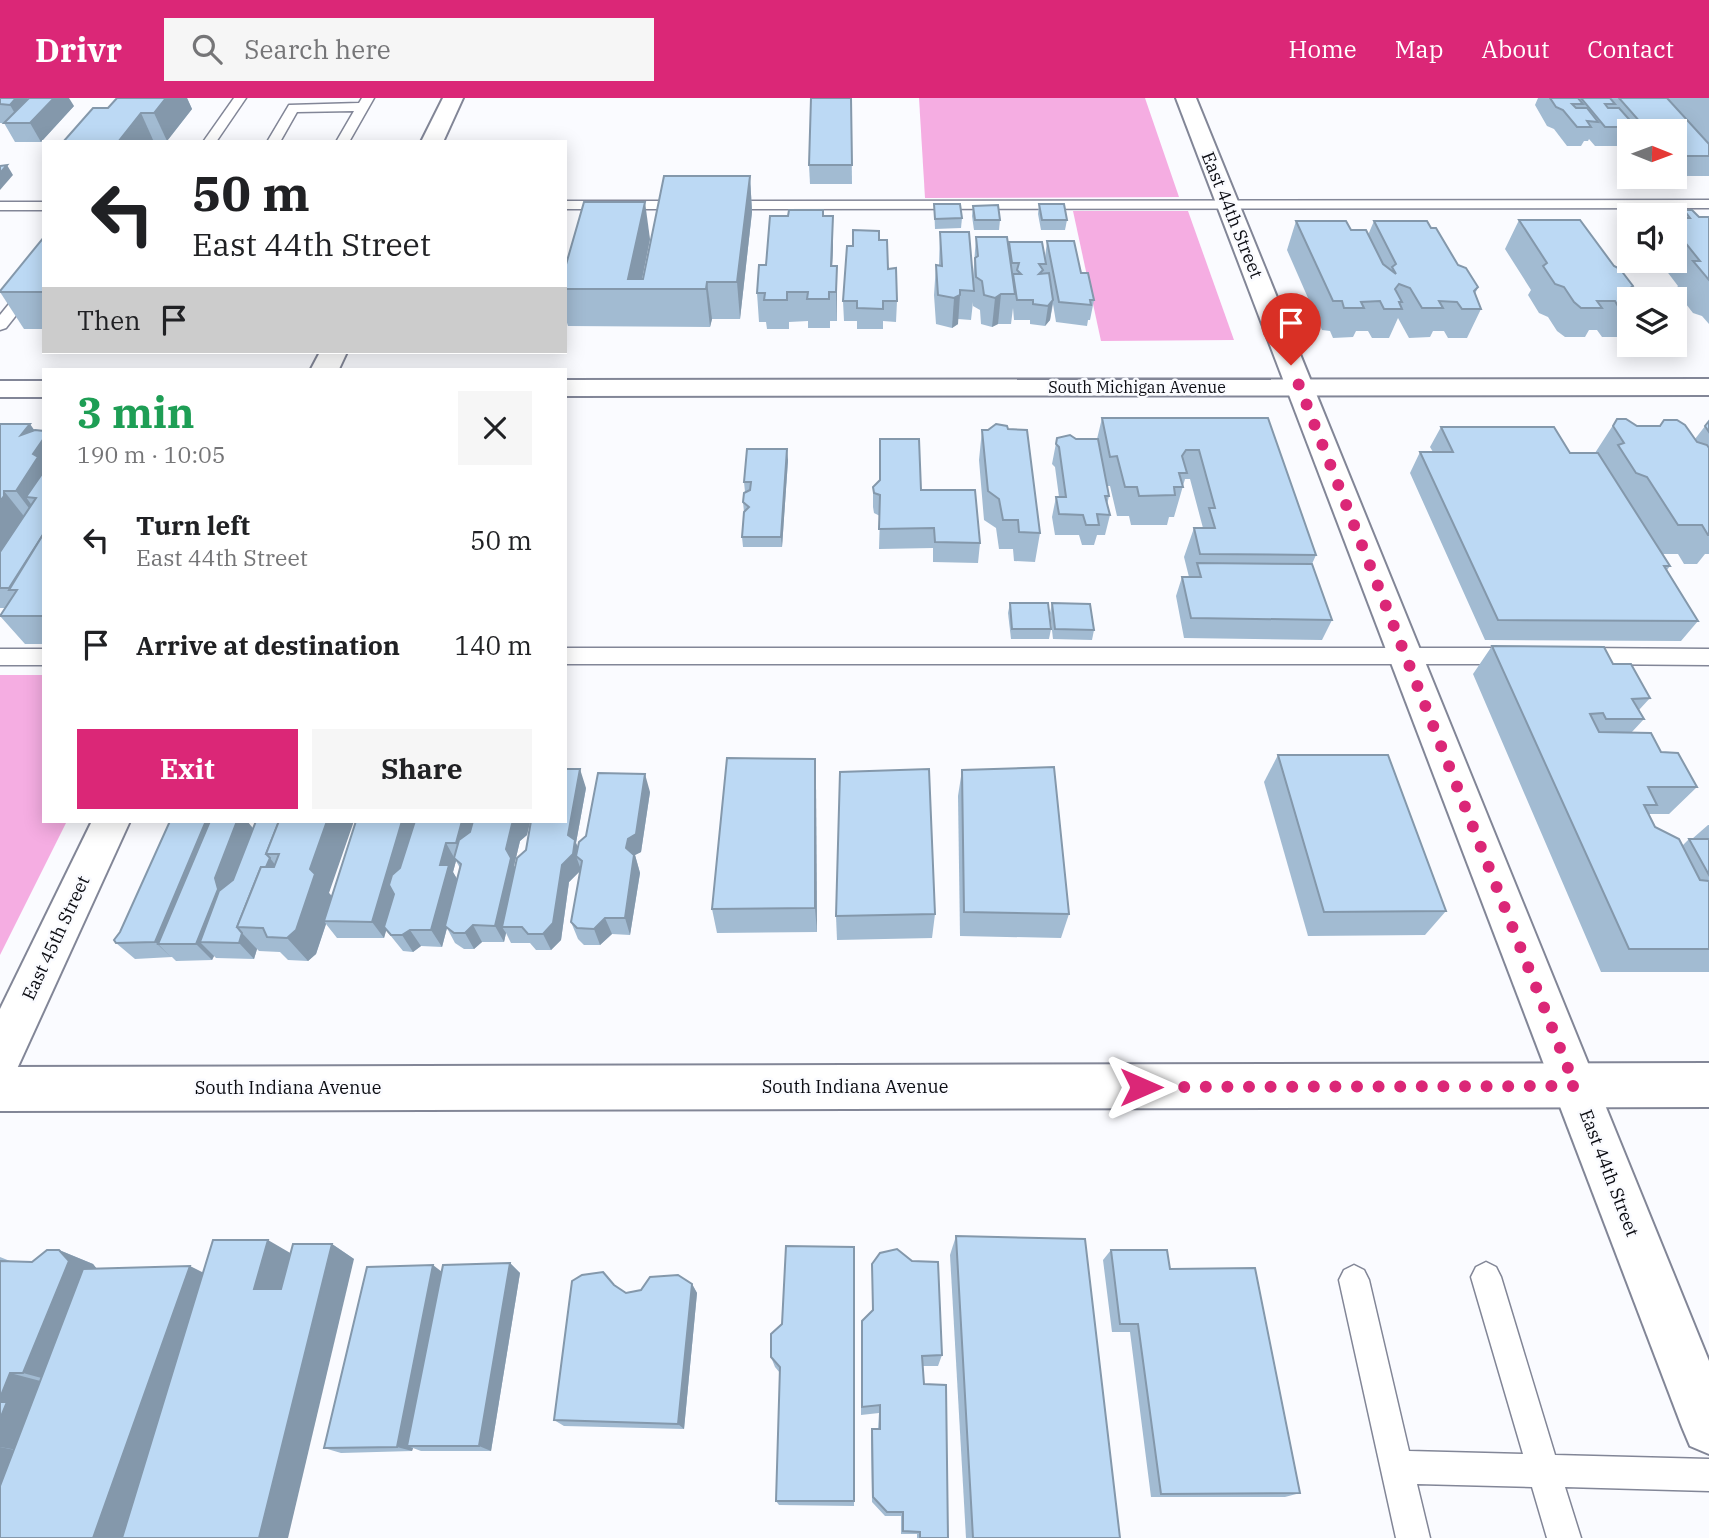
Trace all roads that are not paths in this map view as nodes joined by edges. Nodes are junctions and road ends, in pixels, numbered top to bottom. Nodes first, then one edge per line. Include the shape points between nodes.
1 (240, 98) edge
2 (453, 98) edge
3 (1186, 98) edge
4 (365, 103) edge
5 (210, 140) edge
6 (273, 140) edge
7 (343, 140) edge
8 (433, 140) edge
9 (1228, 204) junction
10 (1709, 204) edge
11 (567, 205) edge
12 (0, 206) edge
13 (42, 206) edge
14 (42, 272) edge
15 (0, 325) edge
16 (1299, 386) junction
17 (1709, 387) edge
18 (567, 388) edge
19 (0, 389) edge
20 (42, 389) edge
21 (567, 656) edge
22 (1405, 656) junction
23 (1528, 656) edge
24 (1555, 656) edge
25 (0, 657) edge
26 (42, 657) edge
27 (1709, 657) edge
28 (110, 823) edge
29 (0, 1056) edge
30 (1709, 1085) edge
31 (1575, 1086) junction
32 (0, 1089) edge
33 (1486, 1277) dead end
34 (1354, 1280) dead end
35 (1709, 1427) edge
36 (1397, 1467) junction
37 (1544, 1471) junction
38 (1709, 1475) edge
39 (1413, 1538) edge
40 (1564, 1538) edge

1 - 5 lane
2 - 8 street
3 - 9 street, East 44th Street
4 - 6 lane via 293,108
4 - 7 lane
9 - 10 lane
9 - 11 lane
9 - 16 street, East 44th Street
12 - 13 lane
14 - 15 lane
16 - 17 street, South Michigan Avenue
16 - 18 street, South Michigan Avenue
16 - 22 street, East 44th Street
19 - 20 street
21 - 22 lane
22 - 23 lane
22 - 31 street, East 44th Street
24 - 27 lane
25 - 26 lane
28 - 29 street, East 45th Street
30 - 31 street, South Indiana Avenue
31 - 32 street, South Indiana Avenue
31 - 35 street, East 44th Street
33 - 37 lane
34 - 36 lane
36 - 37 lane
36 - 39 lane
37 - 38 lane
37 - 40 lane

